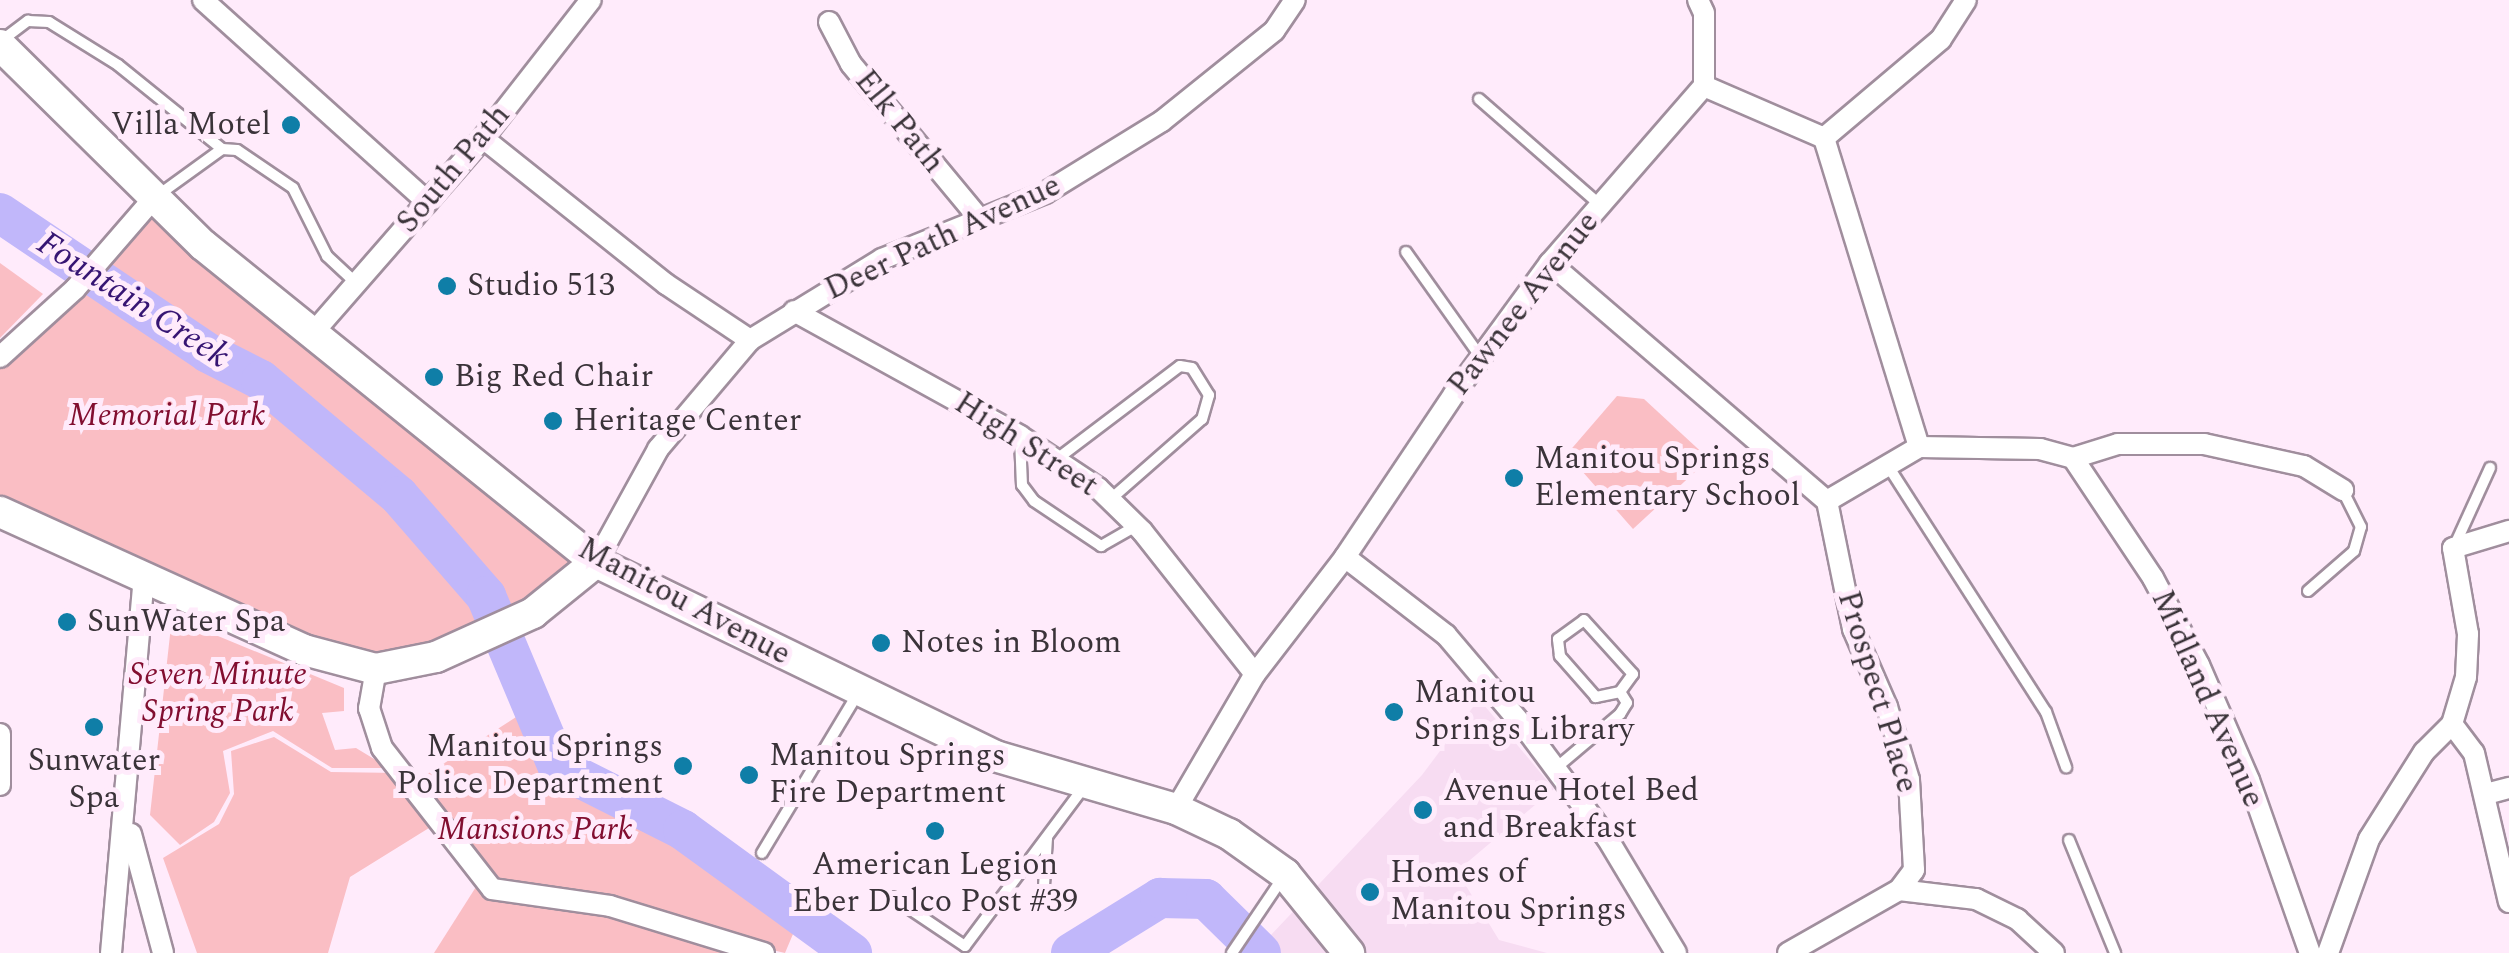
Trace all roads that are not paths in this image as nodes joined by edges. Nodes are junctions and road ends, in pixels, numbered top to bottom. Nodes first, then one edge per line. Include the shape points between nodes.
1 (203, 0) edge
2 (592, 0) edge
3 (1295, 0) edge
4 (1698, 0) edge
5 (1966, 0) edge
6 (830, 22) dead end
7 (0, 43) edge
8 (1704, 86) junction
9 (1480, 99) dead end
10 (484, 138) junction
11 (1824, 138) junction
12 (222, 148) junction
13 (153, 199) junction
14 (427, 202) junction
15 (1600, 206) junction
16 (976, 216) junction
17 (1406, 252) dead end
18 (1550, 262) junction
19 (356, 283) junction
20 (794, 311) junction
21 (312, 334) junction
22 (750, 340) junction
23 (0, 357) edge
24 (1481, 357) junction
25 (1020, 436) junction
26 (1919, 446) junction
27 (2073, 458) junction
28 (1057, 459) junction
29 (1887, 465) junction
30 (2490, 468) dead end
31 (2343, 490) joint
32 (1110, 500) junction
33 (1828, 501) junction
34 (0, 512) edge
35 (1136, 526) junction
36 (2509, 531) edge
37 (2453, 548) junction
38 (1345, 557) junction
39 (596, 562) junction
40 (144, 578) junction
41 (2308, 591) dead end
42 (376, 669) junction
43 (1255, 674) junction
44 (858, 692) junction
45 (1620, 692) junction
46 (2452, 724) junction
47 (0, 734) edge
48 (2066, 767) dead end
49 (1556, 768) junction
50 (1087, 783) junction
51 (0, 785) edge
52 (2509, 788) edge
53 (2486, 794) junction
54 (1176, 809) junction
55 (128, 818) junction
56 (1047, 838) junction
57 (2069, 840) dead end
58 (762, 853) dead end
59 (1285, 874) junction
60 (1044, 886) dead end
61 (1898, 890) junction
62 (892, 898) dead end
63 (2509, 902) edge
64 (161, 947) edge
65 (112, 953) edge
66 (139, 953) edge
67 (764, 953) edge
68 (1232, 953) edge
69 (1349, 953) edge
70 (1676, 953) edge
71 (1788, 953) edge
72 (2054, 953) edge
73 (2115, 953) edge
74 (2310, 953) edge
75 (2328, 953) edge

1 - 14 street
2 - 10 street, South Path
3 - 16 street, Deer Path Avenue via 1274,30 1162,121 1045,194
4 - 8 street
5 - 11 street via 1940,39
6 - 16 street, Elk Path via 851,64
7 - 12 lane via 28,22 50,22 118,65
7 - 13 main road, Manitou Avenue
8 - 11 street
8 - 15 street, Pawnee Avenue
9 - 15 lane
10 - 14 street, South Path
10 - 22 street via 666,284
11 - 26 street
12 - 13 lane
12 - 19 lane via 236,150 293,188 327,256
13 - 21 main road, Manitou Avenue
13 - 23 street via 75,289
14 - 19 street, South Path
15 - 18 street, Pawnee Avenue
16 - 20 street, Deer Path Avenue
17 - 24 lane
18 - 24 street, Pawnee Avenue
18 - 33 street
19 - 21 street, South Path
20 - 22 street, Deer Path Avenue
20 - 25 street, High Street
21 - 39 main road, Manitou Avenue
22 - 39 street, Deer Path Avenue via 658,448
24 - 38 street, Pawnee Avenue
25 - 28 street, High Street
25 - 35 lane via 1022,486 1034,501 1101,546
26 - 27 street via 2040,449
26 - 29 street
27 - 31 street via 2118,444 2204,444 2304,466
27 - 74 street, Midland Avenue via 2153,578 2199,666 2249,780
28 - 32 street, High Street
28 - 32 lane via 1180,366 1192,368 1209,396 1202,418
29 - 33 street
29 - 48 lane via 2046,712
30 - 37 lane
31 - 41 lane via 2361,527 2354,551
32 - 35 street, High Street
33 - 61 street, Prospect Place via 1853,629 1888,707 1909,780 1914,870
34 - 40 main road
35 - 43 street, High Street
36 - 37 street
37 - 46 street via 2468,634 2466,677
38 - 43 street, Pawnee Avenue
38 - 49 street via 1446,634
39 - 42 main road via 533,613 436,657
39 - 44 main road, Manitou Avenue
40 - 42 main road via 304,650
40 - 55 street
42 - 67 street via 369,708 382,748 492,890 610,906
43 - 54 street, Pawnee Avenue
44 - 50 main road, Manitou Avenue via 995,756
44 - 58 lane
45 - 45 lane via 1596,697 1560,656 1558,639 1575,622 1595,626 1633,674
45 - 49 lane via 1627,703 1620,714
46 - 53 street via 2474,754
46 - 75 street via 2424,752 2368,839
47 - 51 street
49 - 70 street
50 - 54 main road, Manitou Avenue
50 - 56 lane
52 - 53 street
53 - 63 street
54 - 59 main road, Manitou Avenue via 1228,834
55 - 64 street
55 - 65 street
56 - 60 lane
56 - 62 lane via 965,946
57 - 73 lane
59 - 68 lane
59 - 69 main road, Manitou Avenue
61 - 71 street
61 - 72 street via 1976,899 2017,918
64 - 66 street

